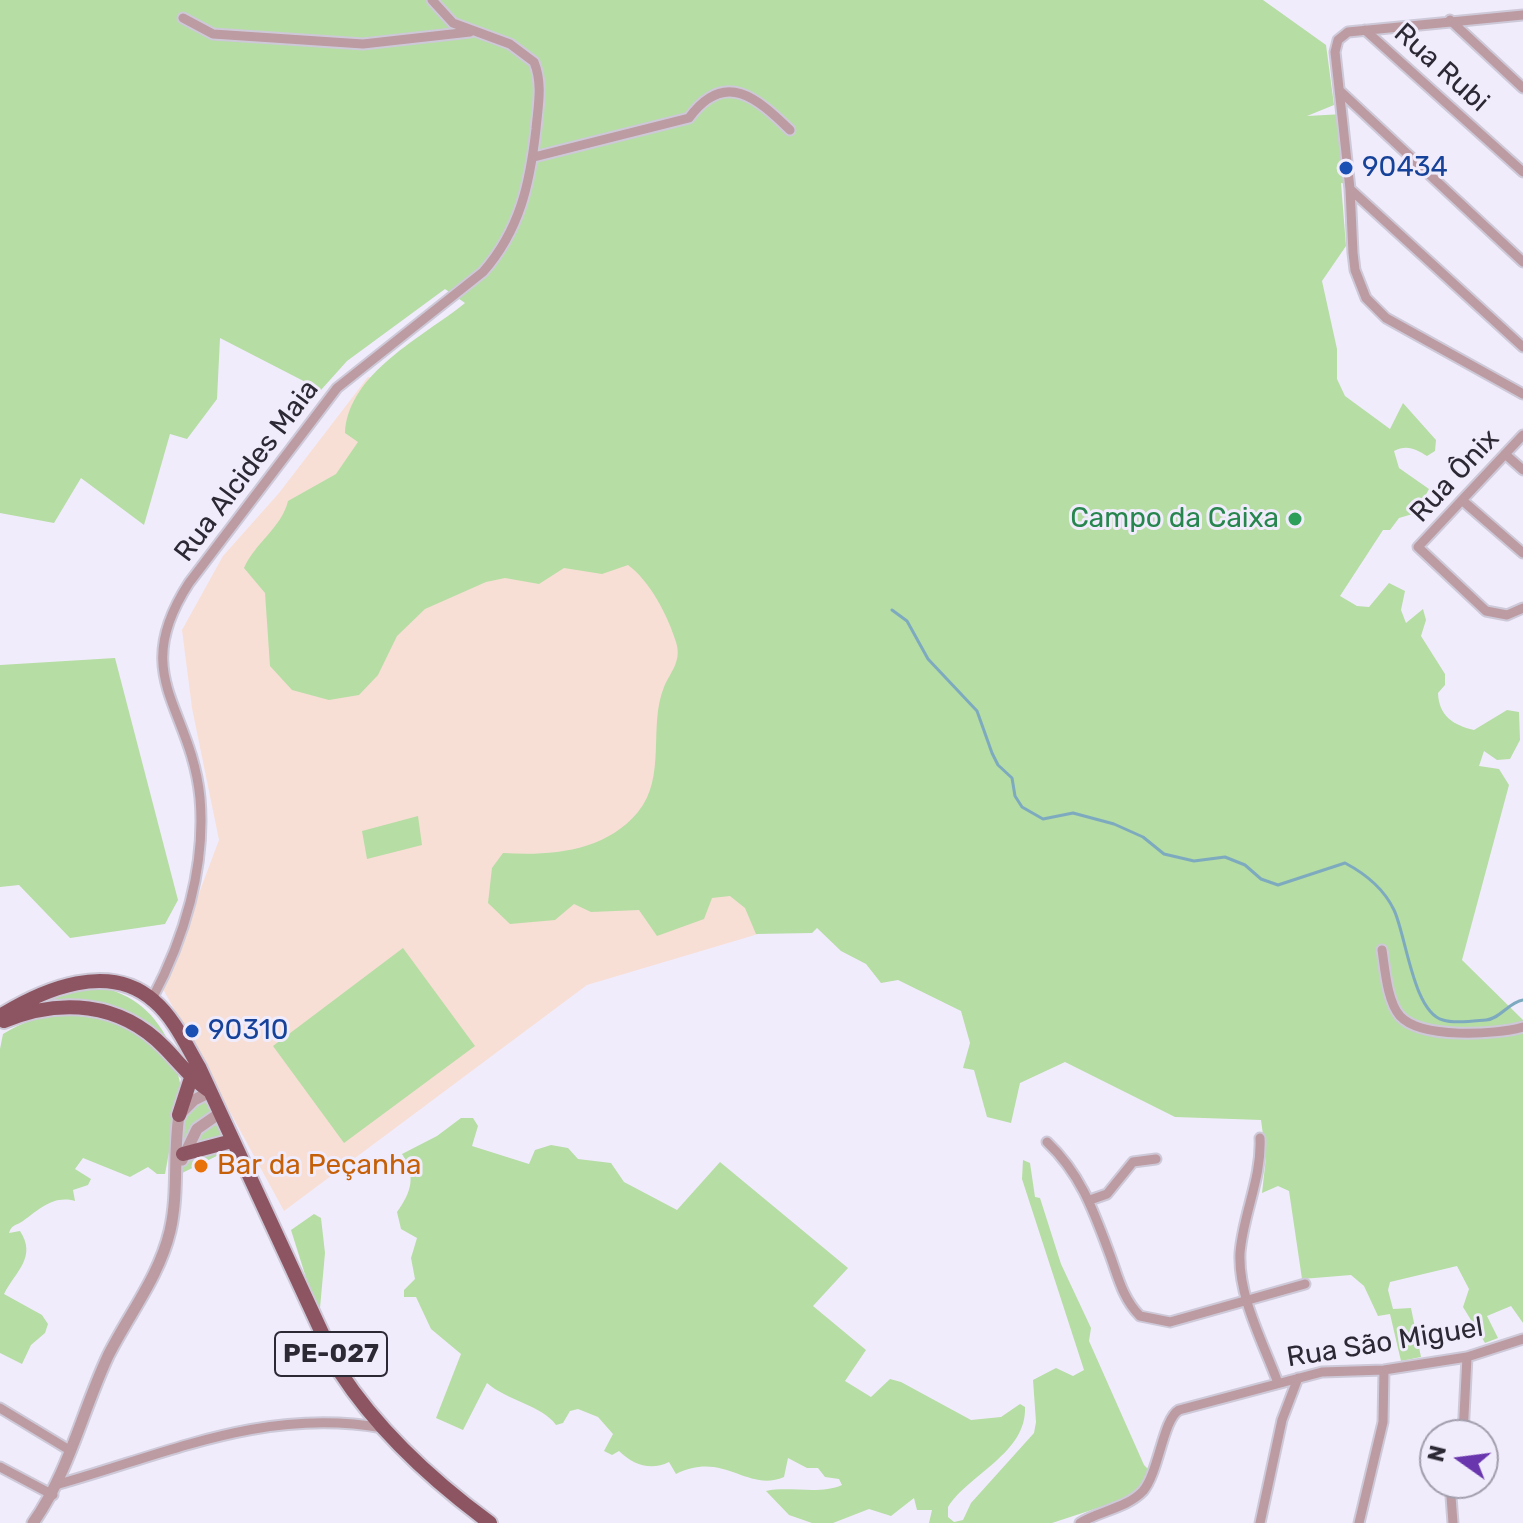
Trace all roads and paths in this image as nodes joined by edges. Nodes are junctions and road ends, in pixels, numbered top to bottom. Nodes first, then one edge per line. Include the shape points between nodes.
1 (432, 0) edge
2 (1523, 15) edge
3 (183, 18) dead end
4 (1450, 20) junction
5 (1365, 30) junction
6 (470, 32) junction
7 (1523, 76) edge
8 (1511, 77) junction
9 (1523, 88) edge
10 (1340, 91) junction
11 (790, 130) dead end
12 (534, 157) junction
13 (1523, 172) edge
14 (1350, 189) junction
15 (1523, 262) edge
16 (1523, 347) edge
17 (1523, 394) edge
18 (1523, 435) edge
19 (1505, 454) junction
20 (1523, 470) edge
21 (1463, 501) junction
22 (1523, 553) edge
23 (1523, 608) edge
24 (1382, 950) dead end
25 (152, 999) junction
26 (0, 1016) edge
27 (0, 1023) edge
28 (1523, 1027) edge
29 (191, 1078) junction
30 (210, 1092) junction
31 (220, 1113) junction
32 (179, 1115) junction
33 (1260, 1138) dead end
34 (232, 1141) junction
35 (1047, 1142) dead end
36 (183, 1154) junction
37 (1156, 1159) dead end
38 (178, 1175) junction
39 (1090, 1200) junction
40 (1305, 1284) dead end
41 (1248, 1302) junction
42 (1523, 1339) edge
43 (1467, 1357) junction
44 (1384, 1370) junction
45 (1298, 1378) junction
46 (1278, 1383) junction
47 (0, 1408) edge
48 (1464, 1419) edge
49 (383, 1428) junction
50 (71, 1451) junction
51 (0, 1467) edge
52 (56, 1490) junction
53 (1449, 1499) edge
54 (1447, 1522) edge
55 (33, 1523) edge
56 (490, 1523) edge
57 (1080, 1523) edge
58 (1260, 1523) edge
59 (1359, 1523) edge

1 - 6 street via 453,23
2 - 4 street
3 - 6 street via 213,34 363,44
4 - 5 street
4 - 8 street
5 - 10 street via 1342,35 1335,46
5 - 13 street, Rua Rubi
6 - 12 street, Rua Alcides Maia via 510,44 534,62 539,75
7 - 8 street
8 - 9 street
10 - 14 street
10 - 15 street
11 - 12 street via 747,92 729,92 701,102 689,118
12 - 25 street, Rua Alcides Maia via 517,221 501,251 452,299 337,388 189,583 172,613 163,635 163,672 192,757 201,819 178,948
14 - 16 street
14 - 17 street via 1355,270 1376,310
18 - 19 street, Rua Ônix
19 - 20 street
19 - 21 street, Rua Ônix
21 - 22 street
21 - 23 street, Rua Ônix via 1418,547 1486,611 1497,615
24 - 28 street via 1394,1008 1402,1019 1438,1031
25 - 26 main road, PE-027 via 119,984 88,980
25 - 30 main road, PE-027 via 181,1035
27 - 29 main road, PE-027 via 50,1007 107,1012 145,1030
29 - 30 main road, PE-027
29 - 32 main road
30 - 31 main road, PE-027
30 - 32 street
31 - 34 main road, PE-027
31 - 36 street via 197,1129
32 - 38 street
33 - 41 street via 1259,1168 1240,1252
34 - 36 main road
34 - 49 main road, PE-027 via 340,1372
35 - 39 street via 1076,1172
36 - 38 street
37 - 39 street via 1133,1162 1107,1194
38 - 50 street via 171,1226 154,1275 109,1356
39 - 41 street via 1123,1290 1140,1316 1170,1322
40 - 41 street
41 - 46 street
42 - 43 street, Rua São Miguel
43 - 44 street, Rua São Miguel
43 - 48 street
44 - 45 street, Rua São Miguel
44 - 59 street via 1383,1422
45 - 46 street, Rua São Miguel
45 - 58 street via 1282,1420
46 - 57 street, Rua São Miguel via 1174,1412 1145,1488 1129,1502
47 - 50 street
49 - 52 street via 343,1422 275,1423
49 - 56 main road, PE-027
50 - 52 street
51 - 52 street
52 - 55 street
53 - 54 street

